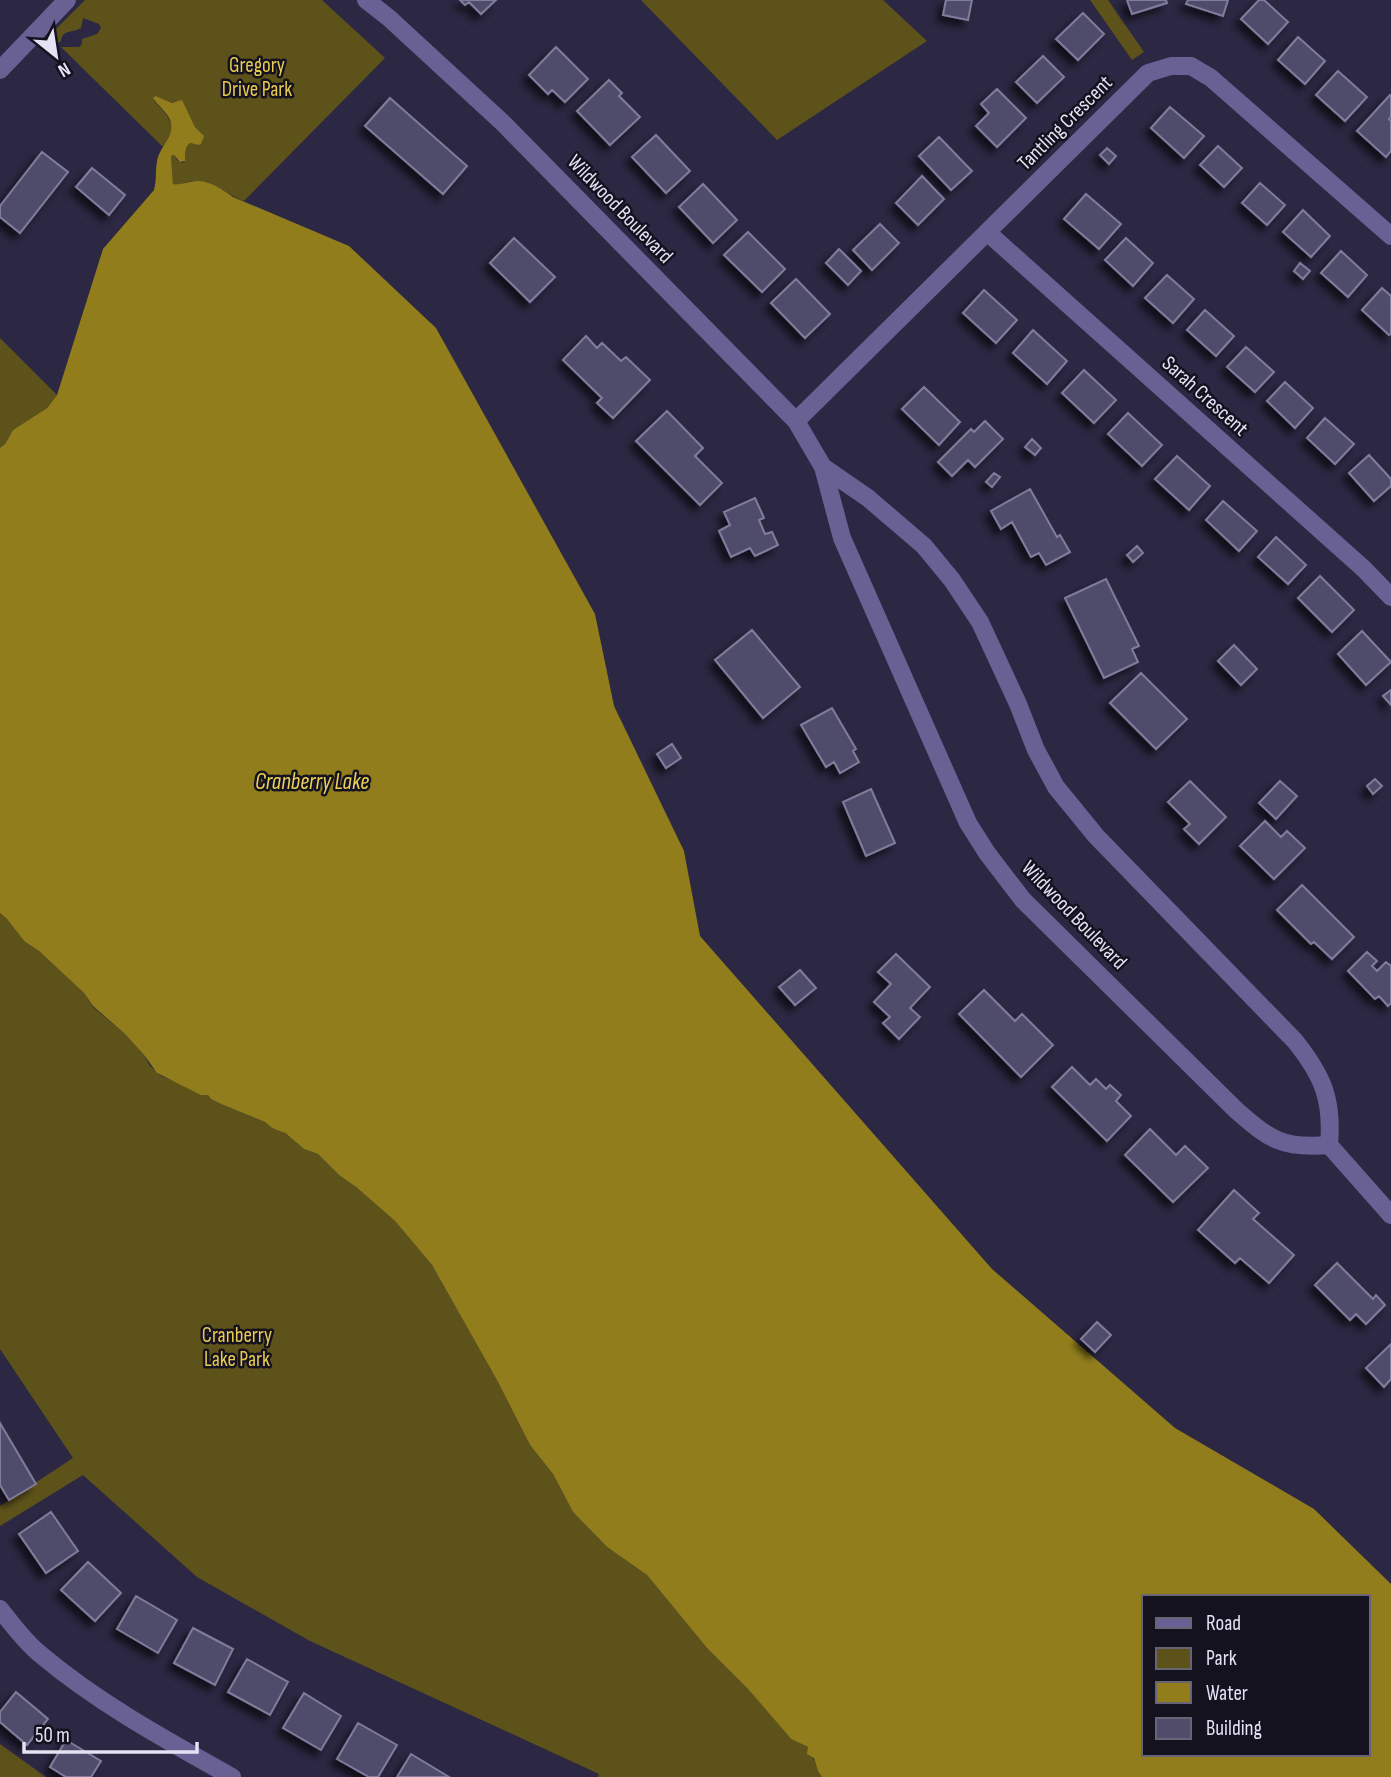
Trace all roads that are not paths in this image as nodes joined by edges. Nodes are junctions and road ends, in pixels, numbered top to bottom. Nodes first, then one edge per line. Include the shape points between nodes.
1 (67, 0) edge
2 (366, 0) edge
3 (0, 70) edge
4 (987, 232) junction
5 (1391, 236) edge
6 (796, 421) junction
7 (823, 467) junction
8 (1391, 597) edge
9 (1329, 1145) junction
10 (1391, 1215) edge
11 (0, 1609) edge
12 (232, 1777) edge

1 - 3 street
2 - 6 street, Wildwood Boulevard via 504,124
4 - 5 street, Tantling Crescent via 1148,74 1171,66 1191,66 1211,78
4 - 6 street, Tantling Crescent
4 - 8 street, Sarah Crescent
6 - 7 street, Wildwood Boulevard
7 - 9 street, Wildwood Boulevard via 924,546 952,580 980,622 1056,787 1096,836 1309,1059 1320,1078 1331,1119
7 - 9 street, Wildwood Boulevard via 842,538 968,823 987,853 1023,900 1260,1131 1283,1143
9 - 10 street
11 - 12 street via 38,1652 69,1676 115,1709

